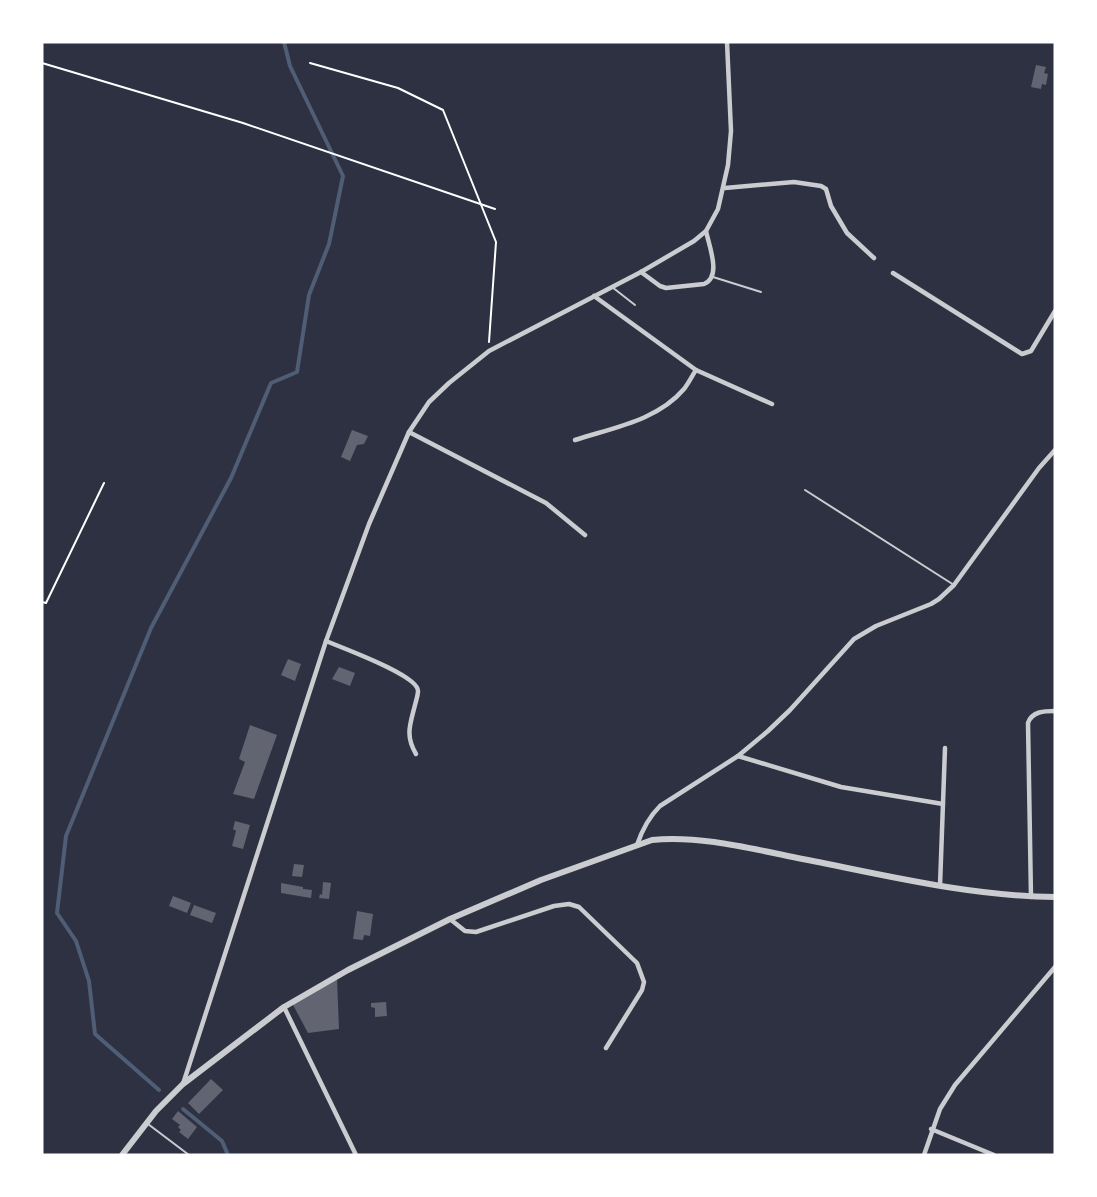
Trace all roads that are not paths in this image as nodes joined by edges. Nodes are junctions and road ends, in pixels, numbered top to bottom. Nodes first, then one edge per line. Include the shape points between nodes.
1 (727, 42) edge
2 (724, 188) junction
3 (706, 231) junction
4 (874, 258) dead end
5 (641, 272) junction
6 (893, 273) dead end
7 (714, 277) junction
8 (612, 287) junction
9 (761, 292) dead end
10 (594, 296) junction
11 (635, 305) dead end
12 (1055, 311) edge
13 (696, 370) junction
14 (772, 404) dead end
15 (409, 432) junction
16 (574, 440) dead end
17 (1055, 450) edge
18 (805, 490) dead end
19 (585, 535) dead end
20 (954, 585) junction
21 (326, 642) junction
22 (1055, 711) edge
23 (945, 748) dead end
24 (416, 754) dead end
25 (738, 756) junction
26 (943, 804) junction
27 (637, 845) junction
28 (940, 886) junction
29 (1030, 897) junction
30 (1055, 897) edge
31 (450, 919) junction
32 (1055, 967) edge
33 (284, 1007) junction
34 (606, 1048) dead end
35 (183, 1084) junction
36 (147, 1123) junction
37 (931, 1129) junction
38 (122, 1155) edge
39 (189, 1155) edge
40 (356, 1155) edge
41 (924, 1155) edge
42 (994, 1155) edge

1 - 2 street via 731,131
2 - 3 street
2 - 4 street via 794,182 821,186 847,233
3 - 5 street
3 - 7 street
5 - 7 street via 666,288 704,284
5 - 8 street
6 - 12 street via 1022,354 1031,351
7 - 9 lane
8 - 10 street
8 - 11 lane
10 - 13 street
10 - 15 street via 489,351 429,402
13 - 14 street
13 - 16 street via 683,390 646,417
15 - 19 street via 546,503
15 - 21 street via 369,524
17 - 20 street
18 - 20 lane
20 - 25 street via 931,604 854,639 790,710
21 - 24 street via 416,685 418,692 409,732
21 - 35 street
22 - 29 street via 1029,718
23 - 26 street
25 - 26 street via 842,787
25 - 27 street via 660,806
26 - 28 street
27 - 28 street via 666,838 704,842
27 - 31 street
28 - 29 street
29 - 30 street
31 - 33 street
31 - 34 street via 465,931 476,932 554,906 579,907 637,963 644,982
32 - 37 street via 960,1078
33 - 35 street
33 - 40 street
35 - 36 street
36 - 38 street
36 - 39 lane
37 - 41 street
37 - 42 street

